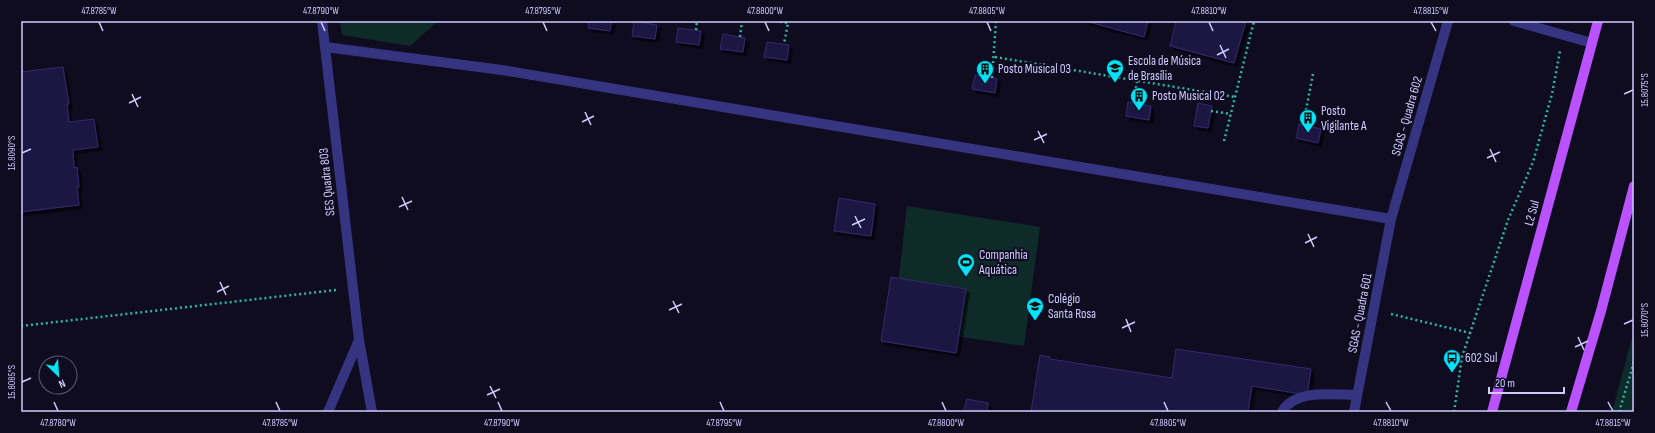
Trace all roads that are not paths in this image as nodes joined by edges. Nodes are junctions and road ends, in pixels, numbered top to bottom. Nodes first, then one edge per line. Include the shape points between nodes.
1 (322, 21) edge
2 (1448, 21) edge
3 (1514, 21) edge
4 (1598, 21) edge
5 (1592, 43) junction
6 (325, 47) junction
7 (1634, 186) edge
8 (1391, 218) junction
9 (359, 340) junction
10 (1358, 395) junction
11 (328, 412) edge
12 (372, 412) edge
13 (1282, 412) edge
14 (1354, 412) edge
15 (1492, 412) edge
16 (1571, 412) edge

1 - 6 street, SES Quadra 803
2 - 8 street, SGAS - Quadra 602
3 - 5 street
4 - 5 main road, L2 Sul
5 - 15 main road, L2 Sul
6 - 8 street via 506,70
6 - 9 street, SES Quadra 803
7 - 16 main road
8 - 10 street, SGAS - Quadra 601
9 - 11 street
9 - 12 street, SES Quadra 803
10 - 13 street via 1305,395 1296,399
10 - 14 street, SGAS - Quadra 601

